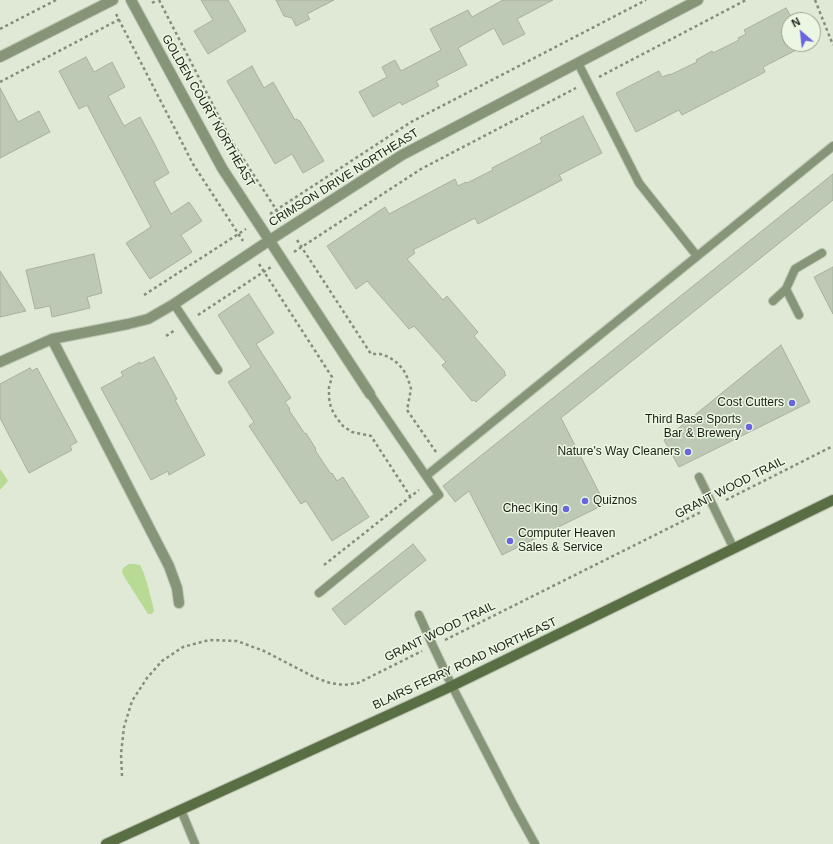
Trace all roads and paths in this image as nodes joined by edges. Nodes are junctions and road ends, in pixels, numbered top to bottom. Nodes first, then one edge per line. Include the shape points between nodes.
1 (56, 0) edge
2 (113, 0) edge
3 (131, 0) edge
4 (158, 0) edge
5 (646, 0) edge
6 (698, 0) edge
7 (746, 0) edge
8 (814, 0) edge
9 (152, 3) dead end
10 (115, 13) dead end
11 (123, 18) dead end
12 (119, 20) junction
13 (0, 29) edge
14 (833, 45) edge
15 (0, 57) edge
16 (578, 63) junction
17 (0, 82) edge
18 (588, 82) junction
19 (833, 146) edge
20 (277, 209) junction
21 (269, 214) dead end
22 (282, 217) dead end
23 (246, 229) dead end
24 (239, 234) junction
25 (296, 239) dead end
26 (270, 240) junction
27 (243, 242) dead end
28 (301, 247) junction
29 (293, 252) dead end
30 (822, 253) dead end
31 (697, 256) junction
32 (258, 264) dead end
33 (271, 267) dead end
34 (264, 272) junction
35 (786, 289) junction
36 (144, 295) dead end
37 (773, 301) dead end
38 (174, 304) junction
39 (800, 315) dead end
40 (186, 323) junction
41 (166, 336) dead end
42 (52, 339) junction
43 (0, 362) edge
44 (218, 370) dead end
45 (370, 394) joint
46 (833, 446) edge
47 (432, 447) dead end
48 (426, 476) junction
49 (699, 477) dead end
50 (417, 492) dead end
51 (410, 496) junction
52 (833, 500) edge
53 (714, 506) junction
54 (734, 549) junction
55 (324, 565) dead end
56 (319, 594) dead end
57 (179, 603) dead end
58 (419, 615) dead end
59 (433, 646) junction
60 (452, 686) junction
61 (122, 776) dead end
62 (181, 810) junction
63 (106, 844) edge
64 (195, 844) edge
65 (535, 844) edge

1 - 13 path
2 - 15 street
3 - 26 street, GOLDEN COURT NORTHEAST via 222,168
4 - 9 path
4 - 20 path via 231,140
5 - 20 path via 411,122
6 - 16 street, CRIMSON DRIVE NORTHEAST
7 - 18 path
8 - 14 path
10 - 12 path
11 - 12 path
12 - 17 path
12 - 24 path via 193,164
16 - 18 lane
16 - 26 street, CRIMSON DRIVE NORTHEAST via 402,155
18 - 28 path via 421,169
18 - 31 lane via 639,183
19 - 31 lane
20 - 21 path
20 - 22 path
23 - 24 path
24 - 27 path
24 - 36 path
25 - 28 path
26 - 38 street, CRIMSON DRIVE NORTHEAST
26 - 45 street, GOLDEN COURT NORTHEAST
28 - 29 path
28 - 47 path via 371,354 389,357 403,369 411,389 408,410
30 - 35 lane via 795,269
31 - 48 lane
32 - 34 path
33 - 34 path
34 - 40 path
34 - 51 path via 332,377 328,398 336,418 352,432 371,436
35 - 37 lane
35 - 39 lane
38 - 40 lane
38 - 42 street, CRIMSON DRIVE NORTHEAST via 148,319
40 - 41 path
40 - 44 lane
42 - 43 street, CRIMSON DRIVE NORTHEAST
42 - 57 street via 169,566
45 - 48 lane
46 - 53 path, GRANT WOOD TRAIL
48 - 56 lane via 439,495
49 - 53 lane
50 - 51 path
51 - 55 path
52 - 54 main road, BLAIRS FERRY ROAD NORTHEAST
53 - 54 lane
53 - 59 path, GRANT WOOD TRAIL
54 - 60 main road, BLAIRS FERRY ROAD NORTHEAST
58 - 59 lane
59 - 60 lane
59 - 61 path, GRANT WOOD TRAIL via 358,683 344,685 316,678 264,651 237,641 209,640 183,647 162,661 132,701 124,727
60 - 62 main road, BLAIRS FERRY ROAD NORTHEAST
60 - 65 lane
62 - 63 main road, BLAIRS FERRY ROAD NORTHEAST
62 - 64 lane

